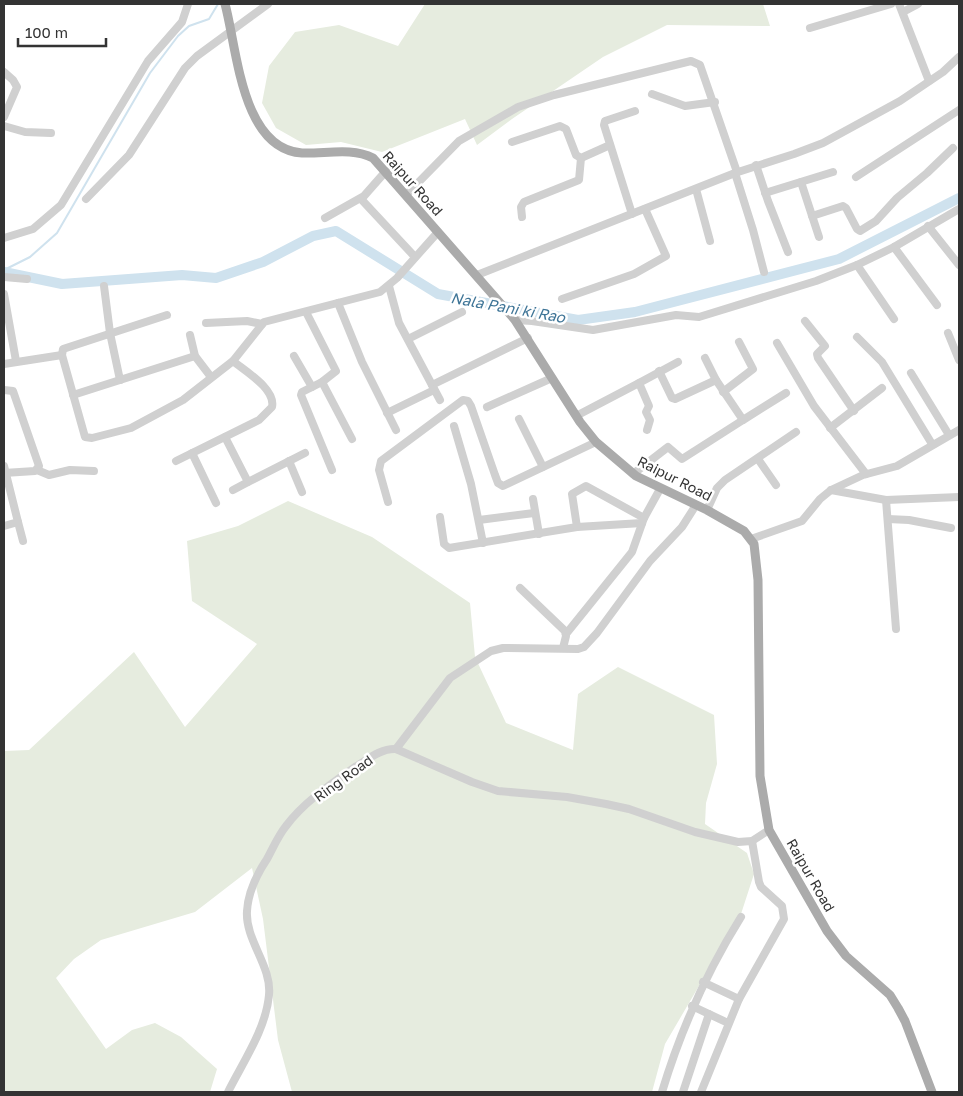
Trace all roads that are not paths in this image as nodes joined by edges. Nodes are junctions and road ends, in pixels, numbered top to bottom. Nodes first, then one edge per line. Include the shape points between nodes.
1 (188, 4) edge
2 (225, 4) edge
3 (268, 4) edge
4 (891, 4) edge
5 (899, 4) edge
6 (918, 4) edge
7 (903, 12) junction
8 (231, 28) junction
9 (810, 28) dead end
10 (959, 57) edge
11 (4, 72) edge
12 (929, 81) junction
13 (652, 94) dead end
14 (714, 102) junction
15 (959, 110) edge
16 (634, 111) dead end
17 (4, 117) edge
18 (4, 126) edge
19 (50, 133) dead end
20 (512, 142) dead end
21 (610, 146) junction
22 (953, 148) dead end
23 (581, 158) junction
24 (756, 165) junction
25 (386, 171) junction
26 (833, 172) dead end
27 (736, 173) junction
28 (856, 177) dead end
29 (800, 182) junction
30 (696, 189) junction
31 (765, 193) junction
32 (406, 195) junction
33 (86, 199) dead end
34 (361, 199) junction
35 (645, 209) junction
36 (959, 209) edge
37 (632, 214) junction
38 (812, 216) junction
39 (522, 217) dead end
40 (325, 218) dead end
41 (928, 226) junction
42 (438, 232) junction
43 (819, 237) dead end
44 (4, 238) edge
45 (710, 241) dead end
46 (894, 247) junction
47 (788, 252) dead end
48 (412, 260) junction
49 (857, 265) junction
50 (959, 265) edge
51 (764, 272) dead end
52 (477, 275) junction
53 (4, 278) edge
54 (27, 279) dead end
55 (104, 286) dead end
56 (389, 286) junction
57 (4, 294) edge
58 (562, 299) dead end
59 (338, 303) junction
60 (937, 305) dead end
61 (306, 312) junction
62 (462, 312) dead end
63 (167, 315) dead end
64 (514, 318) junction
65 (894, 319) dead end
66 (805, 322) dead end
67 (206, 323) dead end
68 (262, 324) junction
69 (110, 333) junction
70 (948, 333) dead end
71 (190, 335) dead end
72 (857, 337) dead end
73 (528, 338) junction
74 (408, 339) junction
75 (740, 342) dead end
76 (777, 343) dead end
77 (62, 355) junction
78 (195, 356) junction
79 (294, 356) dead end
80 (705, 358) dead end
81 (959, 360) edge
82 (16, 361) junction
83 (233, 361) junction
84 (678, 362) dead end
85 (4, 364) edge
86 (659, 371) junction
87 (911, 372) dead end
88 (211, 378) junction
89 (552, 378) junction
90 (120, 380) junction
91 (716, 380) junction
92 (322, 382) junction
93 (639, 383) junction
94 (312, 387) junction
95 (433, 388) junction
96 (882, 388) dead end
97 (4, 390) edge
98 (723, 392) junction
99 (786, 393) dead end
100 (73, 395) junction
101 (440, 400) dead end
102 (487, 407) dead end
103 (854, 411) junction
104 (387, 413) junction
105 (576, 416) junction
106 (519, 419) dead end
107 (743, 420) junction
108 (454, 426) dead end
109 (830, 428) junction
110 (396, 430) dead end
111 (647, 430) dead end
112 (959, 430) edge
113 (796, 432) dead end
114 (949, 435) junction
115 (226, 437) junction
116 (352, 439) dead end
117 (596, 442) junction
118 (932, 444) junction
119 (192, 453) junction
120 (305, 453) dead end
121 (758, 459) junction
122 (176, 461) dead end
123 (289, 461) junction
124 (543, 468) junction
125 (4, 470) edge
126 (37, 470) junction
127 (332, 470) dead end
128 (94, 471) dead end
129 (633, 474) junction
130 (866, 474) junction
131 (248, 482) junction
132 (776, 485) dead end
133 (660, 489) junction
134 (233, 490) dead end
135 (831, 490) junction
136 (302, 492) dead end
137 (959, 497) edge
138 (533, 499) dead end
139 (886, 500) junction
140 (388, 502) dead end
141 (216, 503) dead end
142 (696, 505) junction
143 (707, 510) junction
144 (534, 513) junction
145 (440, 516) dead end
146 (888, 519) junction
147 (479, 520) junction
148 (643, 520) junction
149 (18, 522) junction
150 (4, 526) edge
151 (577, 526) junction
152 (951, 528) dead end
153 (539, 534) junction
154 (751, 539) junction
155 (23, 541) dead end
156 (483, 543) junction
157 (520, 588) dead end
158 (896, 629) dead end
159 (566, 634) junction
160 (563, 648) junction
161 (396, 749) junction
162 (770, 830) junction
163 (752, 841) junction
164 (741, 917) dead end
165 (703, 982) junction
166 (739, 1000) junction
167 (692, 1006) junction
168 (709, 1014) junction
169 (728, 1023) junction
170 (228, 1092) edge
171 (662, 1092) edge
172 (683, 1092) edge
173 (700, 1092) edge
174 (932, 1092) edge

1 - 44 street via 182,22 148,61 61,205 33,229
2 - 8 main road, Raipur Road
3 - 8 street
4 - 9 street
5 - 7 street
6 - 7 street
7 - 12 street
8 - 25 main road, Raipur Road via 238,70 248,100 264,131 274,141 301,153 362,154 373,158
8 - 33 street via 185,68 129,155
10 - 12 street
11 - 17 street via 15,82 16,90
12 - 24 street via 900,101 823,143
13 - 14 street via 685,106
14 - 27 street
14 - 32 street via 700,65 691,60 554,95 518,107 466,135
15 - 28 street
16 - 21 street via 605,121
18 - 19 street via 25,132
20 - 23 street via 562,127 566,129 576,155
21 - 23 street
21 - 37 street
22 - 38 street via 896,198 876,221 860,231 843,206
23 - 39 street via 579,180 524,202 520,207
24 - 27 street
24 - 31 street
25 - 32 main road, Raipur Road
25 - 34 street
26 - 29 street
27 - 30 street
27 - 51 street
29 - 31 street
29 - 38 street
30 - 35 street
30 - 45 street
31 - 47 street
32 - 42 main road, Raipur Road
34 - 40 street
34 - 48 street
35 - 37 street
35 - 58 street via 666,256 634,274
36 - 41 street
37 - 52 street
38 - 43 street
41 - 46 street
41 - 50 street
42 - 48 street
42 - 52 main road, Raipur Road
46 - 49 street
46 - 60 street
48 - 56 street
49 - 64 street via 700,317 676,315 593,330
49 - 65 street
52 - 64 main road, Raipur Road
53 - 54 street
55 - 69 street
56 - 59 street via 373,296
56 - 74 street via 396,316
57 - 82 street
59 - 61 street
59 - 104 street
61 - 68 street
61 - 92 street via 336,371
62 - 74 street
63 - 69 street
64 - 73 main road, Raipur Road
66 - 103 street via 825,346 817,354 818,358
67 - 68 street via 247,321
68 - 83 street
69 - 77 street via 63,349
69 - 90 street
70 - 81 street
71 - 78 street
72 - 118 street via 882,362
73 - 89 main road, Raipur Road
73 - 95 street
74 - 95 street
75 - 98 street via 753,369
76 - 109 street via 800,385
77 - 82 street
77 - 100 street
78 - 88 street
78 - 90 street
79 - 94 street
80 - 91 street
82 - 85 street
83 - 88 street
83 - 115 street via 266,389 273,404 266,415
84 - 86 street
86 - 91 street via 674,399
86 - 93 street
87 - 114 street
88 - 100 street via 183,400 140,424 92,438 82,434
89 - 102 street
89 - 105 main road, Raipur Road
90 - 100 street
91 - 98 street
92 - 94 street
92 - 116 street
93 - 105 street
93 - 111 street via 649,406
94 - 127 street via 302,392 301,398
95 - 101 street
95 - 104 street
96 - 103 street
97 - 126 street via 13,391 38,460
98 - 107 street
99 - 107 street
103 - 109 street
104 - 110 street
105 - 117 main road, Raipur Road
106 - 124 street
107 - 129 street via 682,459 668,447
108 - 147 street
109 - 130 street
112 - 114 street
113 - 121 street
114 - 118 street
115 - 119 street
115 - 131 street
117 - 124 street
117 - 129 main road, Raipur Road
118 - 130 street via 897,466
119 - 122 street
119 - 141 street
120 - 123 street
121 - 132 street
121 - 143 street via 717,488
123 - 131 street
123 - 136 street
124 - 140 street via 510,485 500,485 474,411 469,402 462,400 381,461 379,470
125 - 126 street
125 - 149 street
126 - 128 street via 47,475 70,470
129 - 133 main road, Raipur Road
130 - 135 street
131 - 134 street
133 - 142 main road, Raipur Road
133 - 148 street
135 - 139 street
135 - 154 street via 802,521
137 - 139 street
138 - 144 street
139 - 146 street
142 - 143 main road, Raipur Road
142 - 160 street via 682,527 650,561 589,642 582,648
143 - 154 main road, Raipur Road via 744,531
144 - 147 street
144 - 153 street
145 - 156 street via 446,547
146 - 152 street
146 - 158 street
147 - 156 street
148 - 151 street
148 - 151 street via 584,486 574,491 572,496
148 - 159 street via 630,556
149 - 150 street
149 - 155 street
151 - 153 street
153 - 156 street
154 - 162 main road, Raipur Road via 756,552 758,580 760,776
157 - 159 street
159 - 160 street
160 - 161 street via 499,648 491,651 450,678
161 - 163 street via 498,791 606,804 710,836 738,842
161 - 170 street, Ring Road via 372,756 322,790 287,824 260,870 246,913 270,993 264,1020
162 - 163 street
162 - 174 main road, Raipur Road via 827,931 846,956 890,995 906,1021
163 - 166 street via 759,882 782,906 785,914
164 - 165 street
165 - 166 street
165 - 167 street
166 - 169 street
167 - 168 street
167 - 171 street
168 - 169 street
168 - 172 street
169 - 173 street

